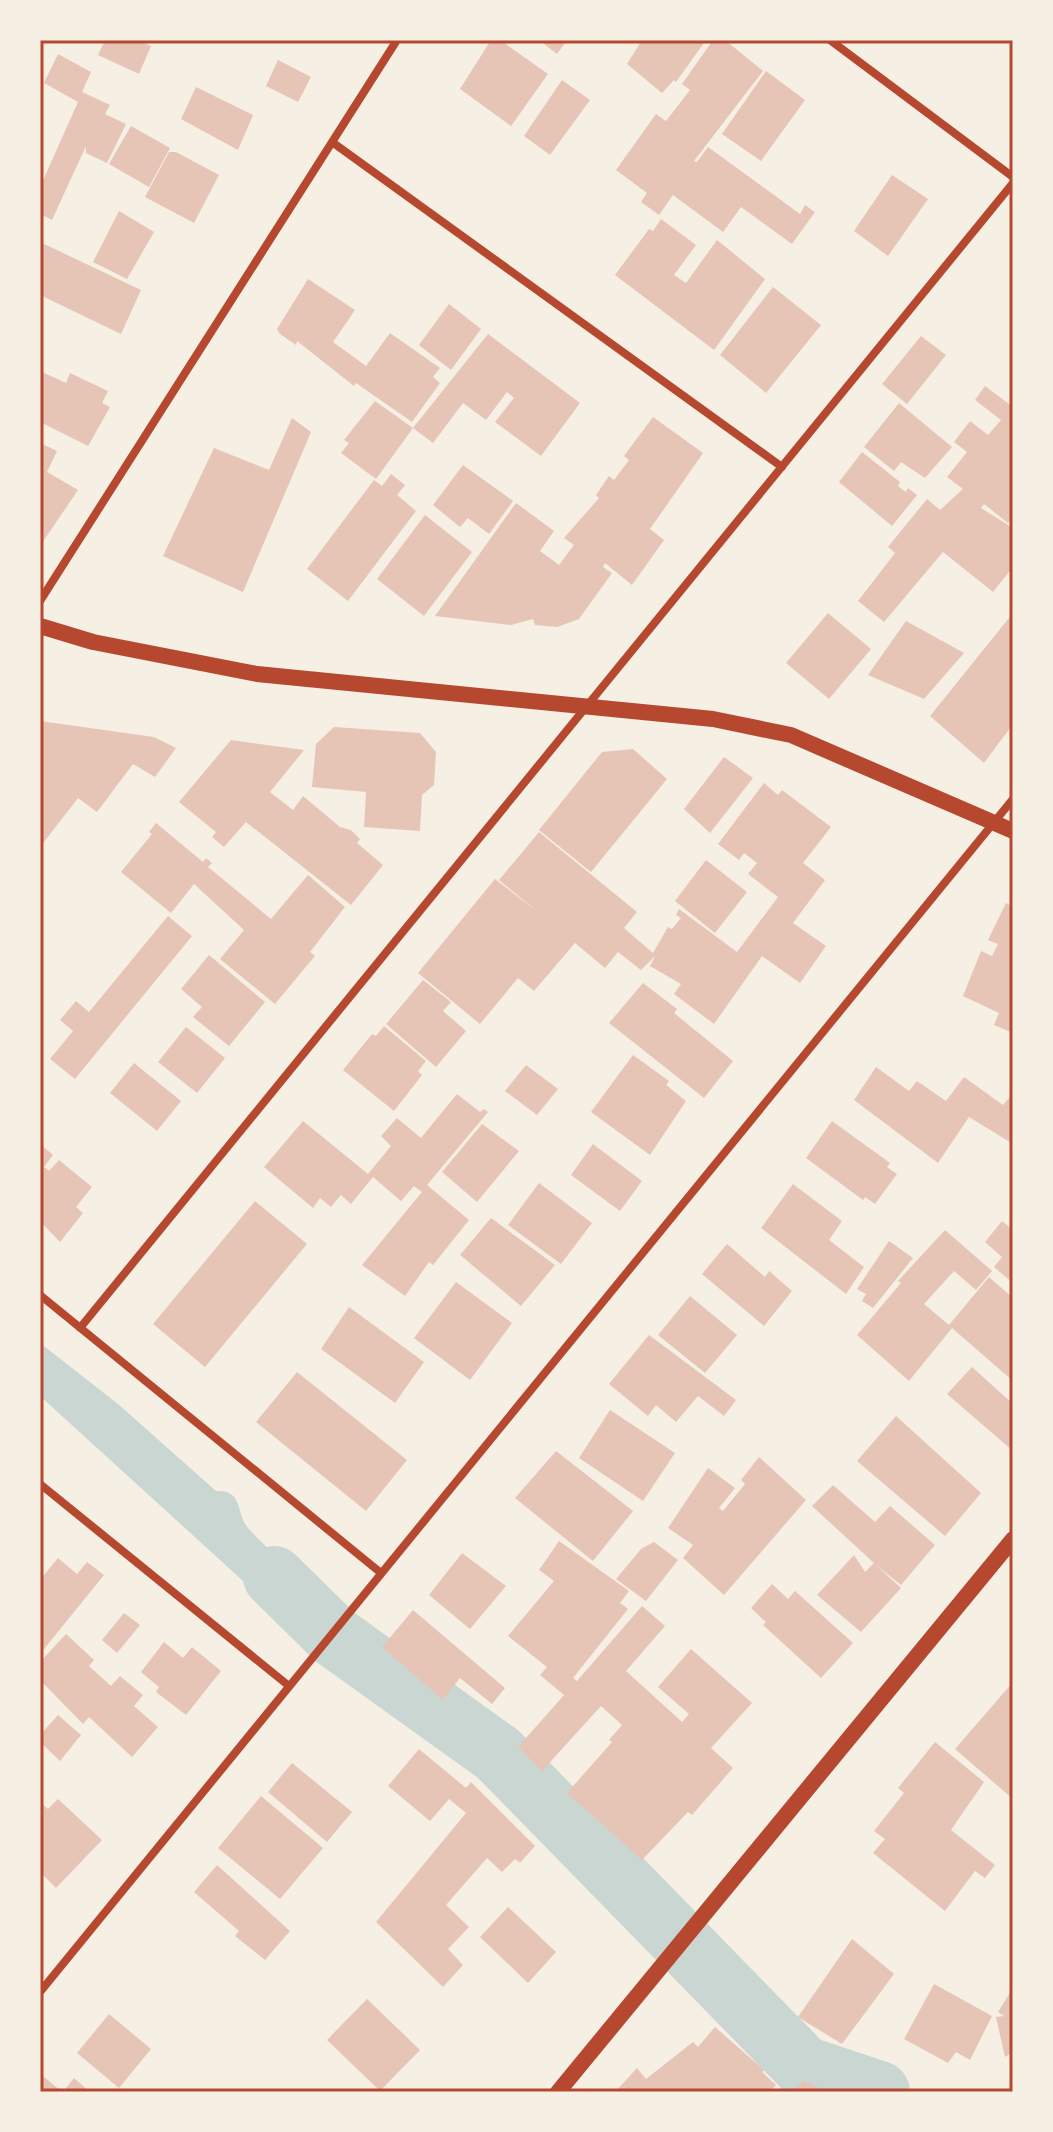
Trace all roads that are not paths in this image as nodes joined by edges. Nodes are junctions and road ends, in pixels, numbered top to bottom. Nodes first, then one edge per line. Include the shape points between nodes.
1 (397, 40) edge
2 (830, 40) edge
3 (332, 142) junction
4 (1013, 180) edge
5 (782, 467) junction
6 (40, 601) edge
7 (40, 626) edge
8 (587, 706) junction
9 (1013, 799) edge
10 (994, 822) junction
11 (1013, 831) edge
12 (40, 1295) edge
13 (80, 1328) junction
14 (40, 1484) edge
15 (1013, 1539) edge
16 (381, 1573) junction
17 (289, 1686) junction
18 (40, 1992) edge
19 (558, 2092) edge

1 - 3 street
2 - 4 street
3 - 5 street
3 - 6 street
4 - 5 street
5 - 8 street
7 - 8 main road via 257,674
8 - 10 main road via 713,719 791,735
8 - 13 street
9 - 10 street
10 - 11 main road
10 - 16 street
12 - 13 street
13 - 16 street
14 - 17 street
15 - 19 main road
16 - 17 street
17 - 18 street

